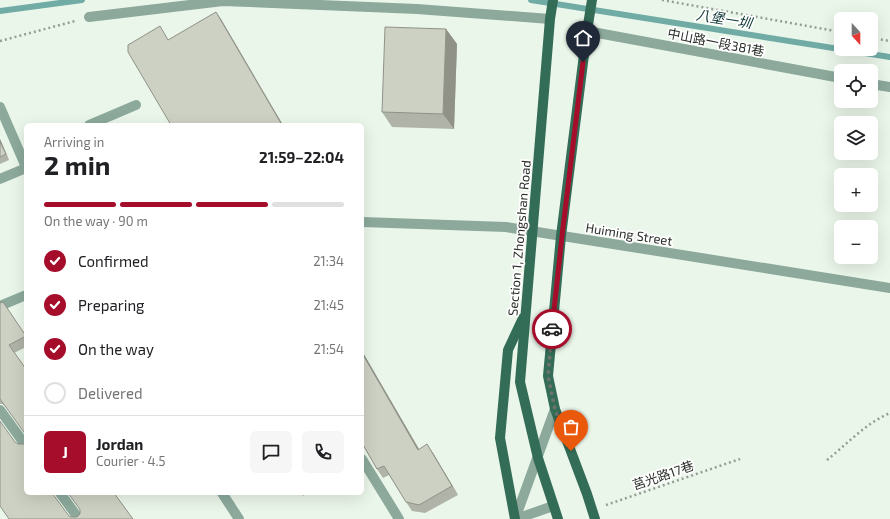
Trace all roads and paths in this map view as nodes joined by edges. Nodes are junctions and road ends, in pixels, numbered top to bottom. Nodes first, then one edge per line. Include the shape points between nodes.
1 (553, 0) edge
2 (592, 0) edge
3 (662, 0) edge
4 (417, 4) edge
5 (89, 17) joint
6 (550, 19) junction
7 (587, 31) junction
8 (834, 31) edge
9 (878, 39) edge
10 (0, 41) edge
11 (890, 41) edge
12 (834, 77) edge
13 (878, 85) edge
14 (890, 87) edge
15 (136, 104) dead end
16 (0, 106) edge
17 (93, 123) edge
18 (23, 153) edge
19 (24, 169) edge
20 (0, 179) edge
21 (364, 222) edge
22 (532, 231) junction
23 (562, 236) junction
24 (890, 288) edge
25 (24, 296) edge
26 (0, 306) edge
27 (526, 312) junction
28 (555, 409) junction
29 (0, 410) edge
30 (890, 413) edge
31 (24, 443) edge
32 (538, 458) junction
33 (740, 459) dead end
34 (827, 460) dead end
35 (364, 462) edge
36 (61, 495) edge
37 (223, 495) edge
38 (553, 506) junction
39 (594, 514) edge
40 (78, 519) edge
41 (239, 519) edge
42 (399, 519) edge
43 (515, 519) edge
44 (558, 519) edge

1 - 6 main road, Section 1, Zhongshan Road
2 - 7 main road
3 - 8 path
4 - 5 street via 223,2
4 - 6 street
5 - 10 path
6 - 22 main road, Section 1, Zhongshan Road
7 - 12 street, 中山路一段381巷
7 - 23 main road
9 - 11 path
13 - 14 street
15 - 17 street
16 - 18 street
19 - 20 street
21 - 22 street, Huiming Street via 506,227
22 - 23 street, Huiming Street
22 - 27 main road, Section 1, Zhongshan Road
23 - 24 street, Huiming Street
23 - 28 main road via 548,376
25 - 26 street
27 - 32 main road, Section 1, Zhongshan Road via 520,382
27 - 43 main road via 508,350 500,438
28 - 32 street
28 - 39 main road
29 - 31 street
30 - 34 path via 861,431
32 - 38 main road, Section 1, Zhongshan Road
32 - 43 street
33 - 39 path, 莒光路17巷
35 - 42 street
36 - 40 street
37 - 41 street
38 - 43 street
38 - 44 main road, Section 1, Zhongshan Road

